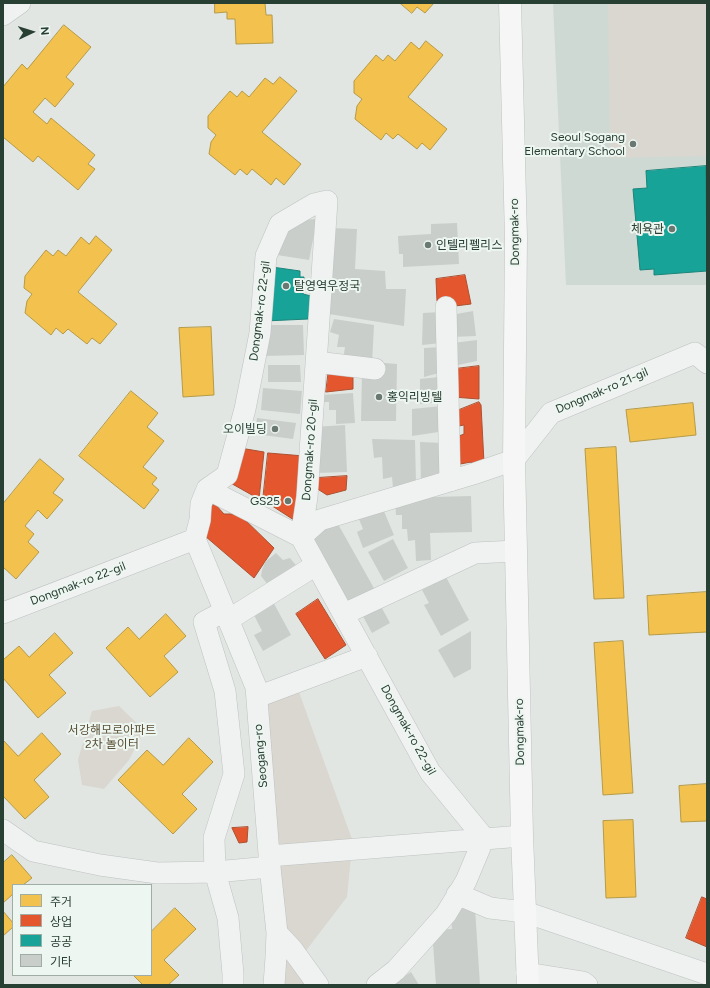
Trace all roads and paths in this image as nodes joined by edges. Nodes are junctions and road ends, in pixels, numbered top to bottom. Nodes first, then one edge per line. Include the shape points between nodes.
1 (20, 3) edge
2 (510, 3) edge
3 (3, 15) edge
4 (327, 201) joint
5 (446, 307) dead end
6 (316, 362) junction
7 (707, 362) edge
8 (375, 369) dead end
9 (514, 460) junction
10 (450, 481) junction
11 (207, 489) junction
12 (301, 537) junction
13 (195, 539) junction
14 (516, 551) junction
15 (316, 565) junction
16 (3, 613) edge
17 (344, 614) junction
18 (227, 616) junction
19 (367, 656) junction
20 (257, 697) junction
21 (3, 830) edge
22 (522, 836) junction
23 (484, 838) junction
24 (270, 861) junction
25 (215, 872) junction
26 (458, 894) junction
27 (525, 912) junction
28 (277, 933) junction
29 (707, 974) edge
30 (527, 979) edge
31 (233, 985) edge
32 (274, 985) edge
33 (318, 985) edge
34 (377, 985) edge
35 (587, 985) edge

1 - 3 street
2 - 9 main road, Dongmak-ro via 516,238
4 - 6 street, Dongmak-ro 20-gil
4 - 11 street, Dongmak-ro 22-gil via 314,204 280,224 266,256 260,333 245,409 227,475
5 - 10 street
6 - 8 street
6 - 12 street, Dongmak-ro 20-gil via 308,497
7 - 9 street, Dongmak-ro 21-gil via 695,353 551,413
9 - 10 street
9 - 14 main road, Dongmak-ro
10 - 12 street via 320,520
11 - 12 street
11 - 13 street via 201,504
12 - 15 street, Dongmak-ro 22-gil
13 - 16 street, Dongmak-ro 22-gil
13 - 18 street, Seogang-ro
14 - 17 street via 475,553
14 - 22 main road, Dongmak-ro
15 - 17 street, Dongmak-ro 22-gil
15 - 18 street
17 - 19 street, Dongmak-ro 22-gil
18 - 20 street, Seogang-ro via 256,687
18 - 25 street via 204,622 225,691 234,774 214,838
19 - 20 street
19 - 23 street, Dongmak-ro 22-gil via 430,772
20 - 24 street, Seogang-ro
21 - 25 street via 33,851 100,865 157,873
22 - 23 street
22 - 27 main road, Dongmak-ro
23 - 24 street
23 - 26 street
24 - 25 street
24 - 28 street, Seogang-ro
25 - 31 street via 228,918
26 - 27 street via 490,908
26 - 34 street via 446,914 396,970
27 - 29 street
27 - 30 main road, Dongmak-ro
28 - 32 street, Seogang-ro
28 - 33 street
30 - 35 street, Dongmak-ro via 583,982

